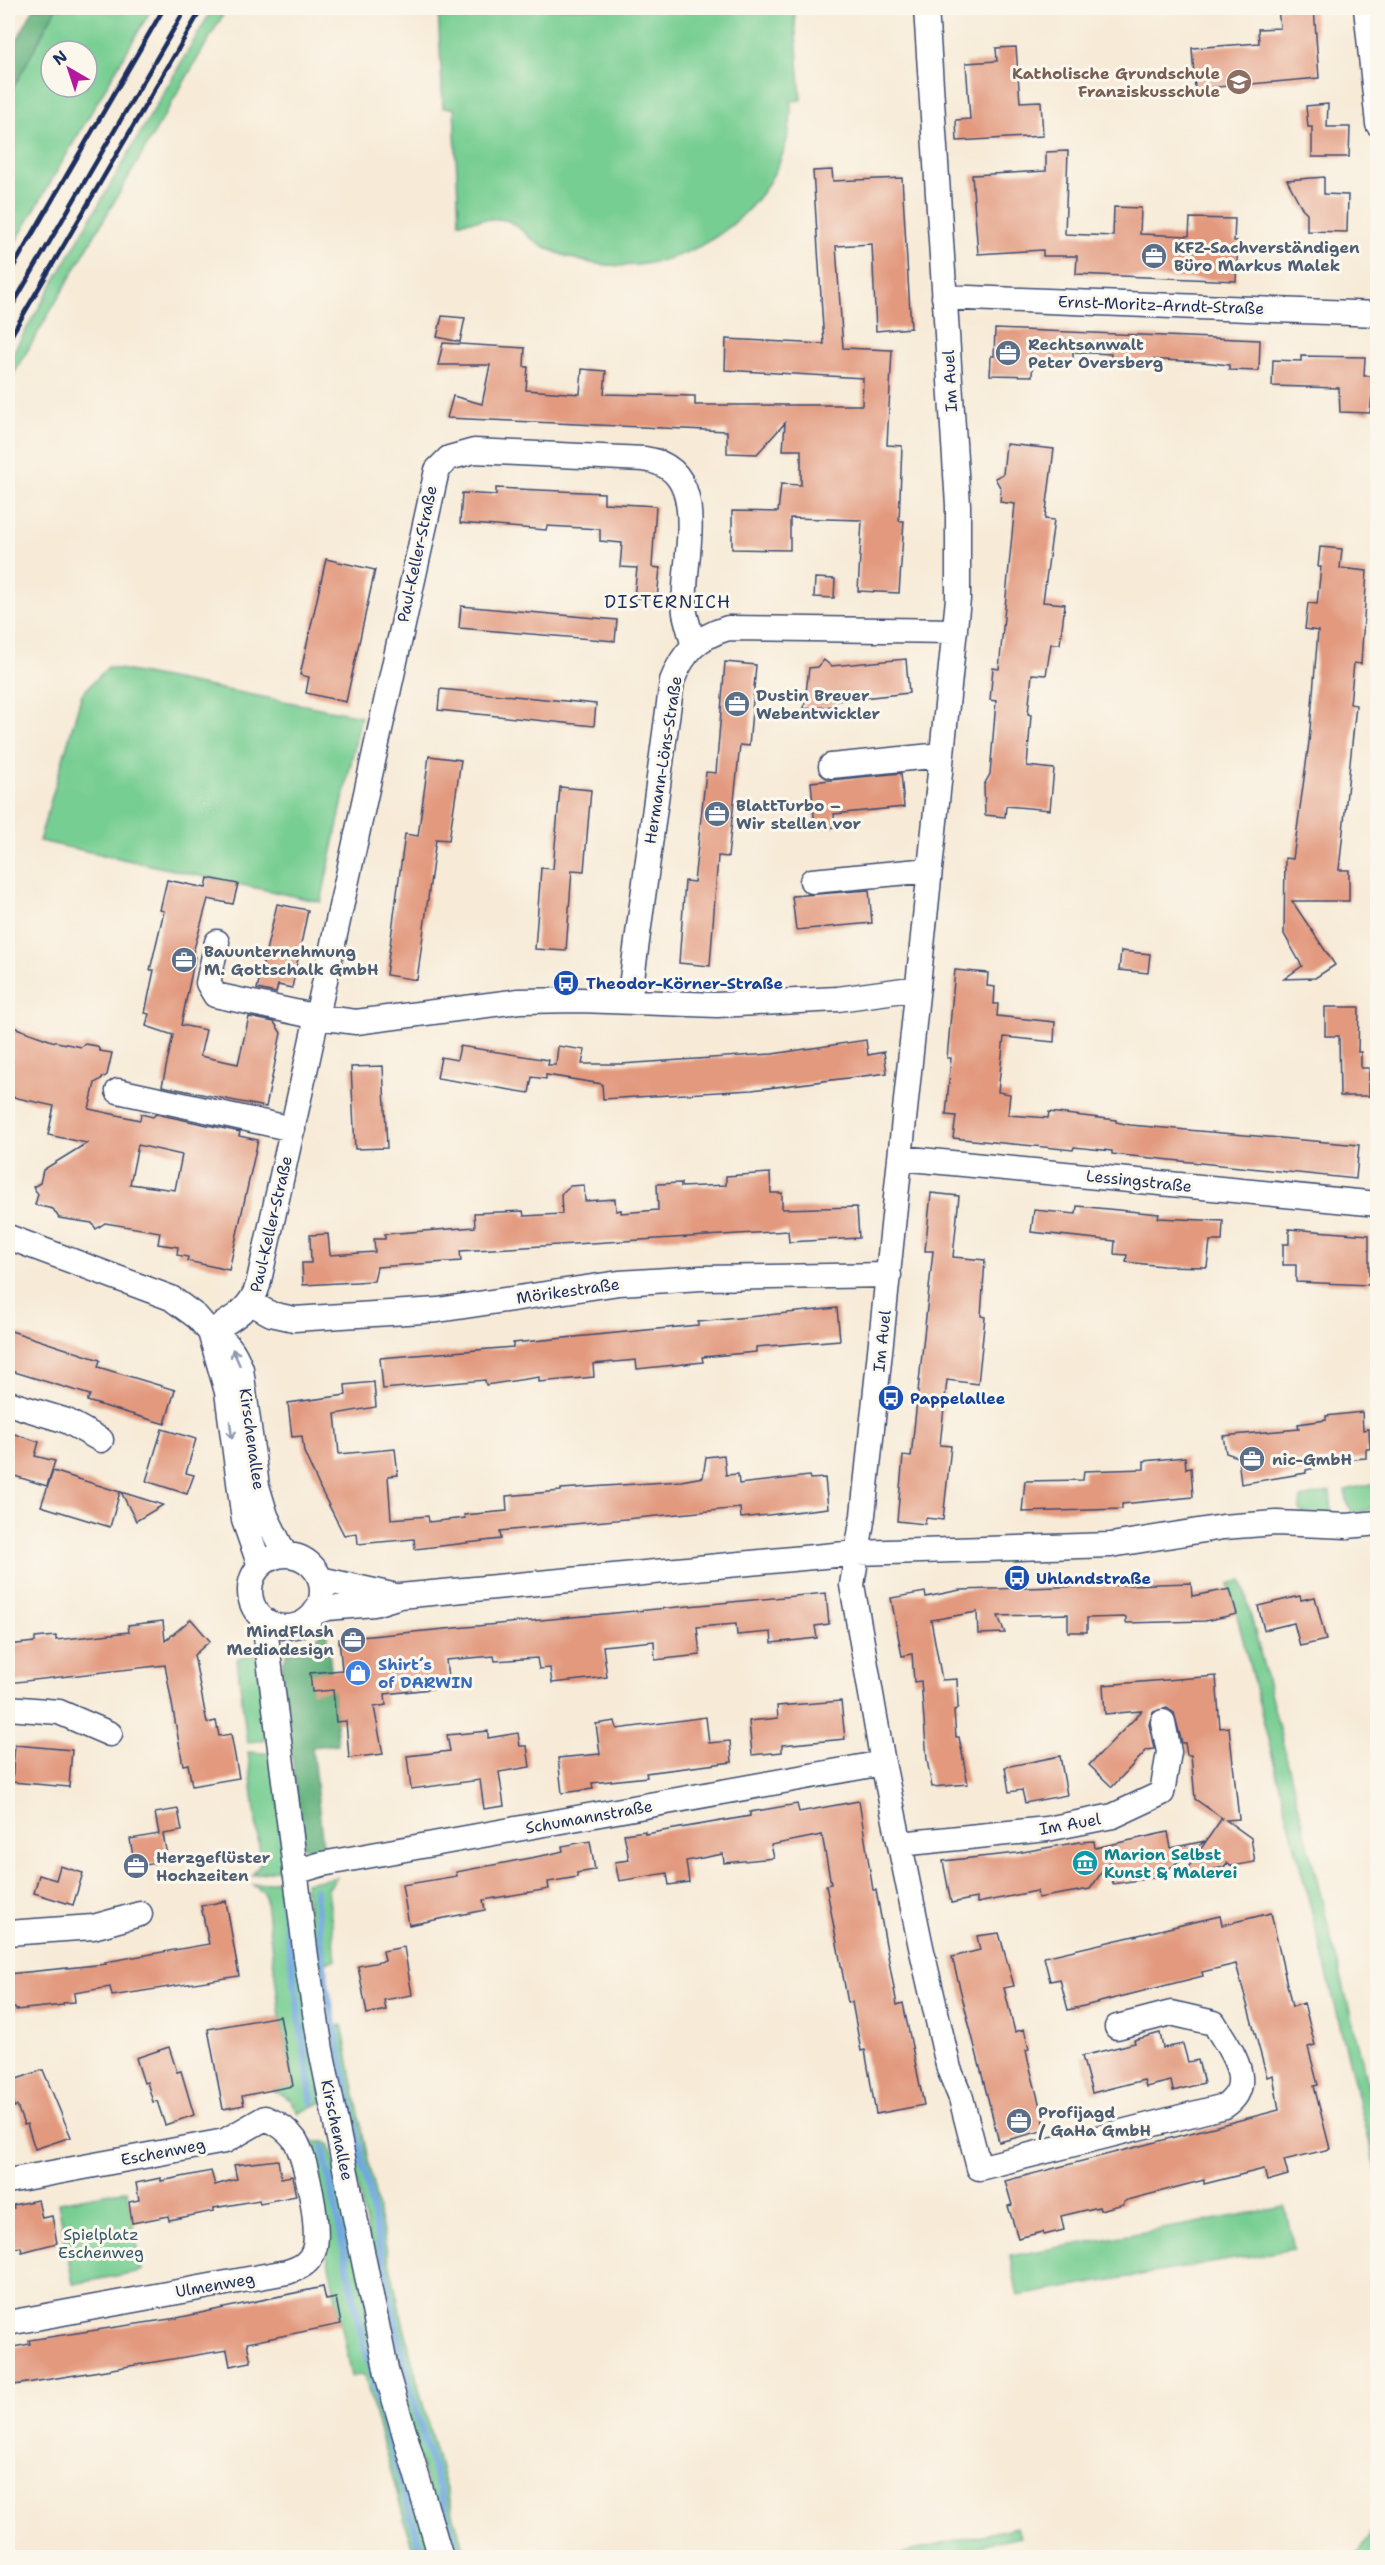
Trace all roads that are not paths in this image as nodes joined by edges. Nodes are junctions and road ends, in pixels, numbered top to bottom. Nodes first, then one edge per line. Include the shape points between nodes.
1 (926, 8) edge
2 (1366, 8) edge
3 (1377, 124) edge
4 (944, 297) junction
5 (1377, 314) edge
6 (955, 632) junction
7 (693, 644) junction
8 (942, 755) junction
9 (831, 766) dead end
10 (930, 870) junction
11 (812, 881) dead end
12 (217, 942) dead end
13 (918, 988) junction
14 (629, 1001) junction
15 (318, 1017) junction
16 (118, 1091) dead end
17 (292, 1129) junction
18 (900, 1158) junction
19 (1377, 1204) edge
20 (8, 1237) edge
21 (889, 1275) junction
22 (251, 1303) junction
23 (210, 1332) junction
24 (8, 1403) edge
25 (101, 1440) dead end
26 (1377, 1523) edge
27 (856, 1553) junction
28 (285, 1555) junction
29 (260, 1566) junction
30 (320, 1579) junction
31 (400, 1596) junction
32 (306, 1618) junction
33 (264, 1620) junction
34 (273, 1694) junction
35 (8, 1708) edge
36 (1163, 1722) dead end
37 (110, 1734) dead end
38 (884, 1763) junction
39 (900, 1844) junction
40 (295, 1872) junction
41 (140, 1914) dead end
42 (8, 1933) edge
43 (1117, 2027) dead end
44 (300, 2150) joint
45 (8, 2181) edge
46 (8, 2323) edge
47 (441, 2558) edge

1 - 4 street, Im Auel
2 - 3 street
4 - 5 street, Ernst-Moritz-Arndt-Straße
4 - 6 street, Im Auel via 958,505
6 - 7 street via 743,627 716,632
6 - 8 street, Im Auel
7 - 14 street, Hermann-Löns-Straße via 679,662 672,681
7 - 15 street, Paul-Keller-Straße via 685,612 689,501 680,481 666,467 644,459 474,451 457,454 442,464 434,478
8 - 9 street
8 - 10 street, Im Auel
10 - 11 street
10 - 13 street, Im Auel
12 - 15 street via 208,983 215,994
13 - 14 street via 838,999 764,1003
13 - 18 street, Im Auel
14 - 15 street via 519,1002 356,1022
15 - 17 street, Paul-Keller-Straße
16 - 17 street
17 - 22 street, Paul-Keller-Straße
18 - 19 street, Lessingstraße
18 - 21 street, Im Auel
20 - 23 street, Kirschenallee via 171,1298 198,1317
21 - 22 street, Mörikestraße via 619,1283 438,1310 294,1319 271,1314
21 - 27 street, Im Auel via 864,1515
22 - 23 street, Paul-Keller-Straße
28 -> 23 street, Kirschenallee via 257,1486 241,1369 235,1351
23 -> 29 street, Kirschenallee via 227,1392 244,1520
24 - 25 street via 67,1421
26 - 27 street via 1223,1527 1111,1545
27 - 31 street
27 - 38 street, Im Auel via 852,1584
28 - 29 street via 268,1559
28 - 30 street via 306,1561
29 - 33 street via 249,1591 253,1607
30 - 31 street
30 - 32 street via 321,1595
31 - 32 street via 374,1604 327,1608
32 - 33 street via 280,1627
32 - 34 street, Kirschenallee via 279,1660
33 - 34 street, Kirschenallee
34 - 40 street, Kirschenallee
35 - 37 street via 59,1712
36 - 39 street, Im Auel via 1169,1752 1162,1793 1113,1816 1047,1829
38 - 39 street, Im Auel
38 - 40 street, Schumannstraße
39 - 43 street, Im Auel via 949,2069 961,2098 978,2168 1225,2106 1239,2092 1239,2067 1214,2023 1171,2013
40 - 47 street, Kirschenallee via 321,2050 385,2363
41 - 42 street via 93,1927
44 - 45 street, Eschenweg via 285,2129 265,2118 225,2140
44 - 46 street, Ulmenweg via 316,2226 315,2248 303,2266

